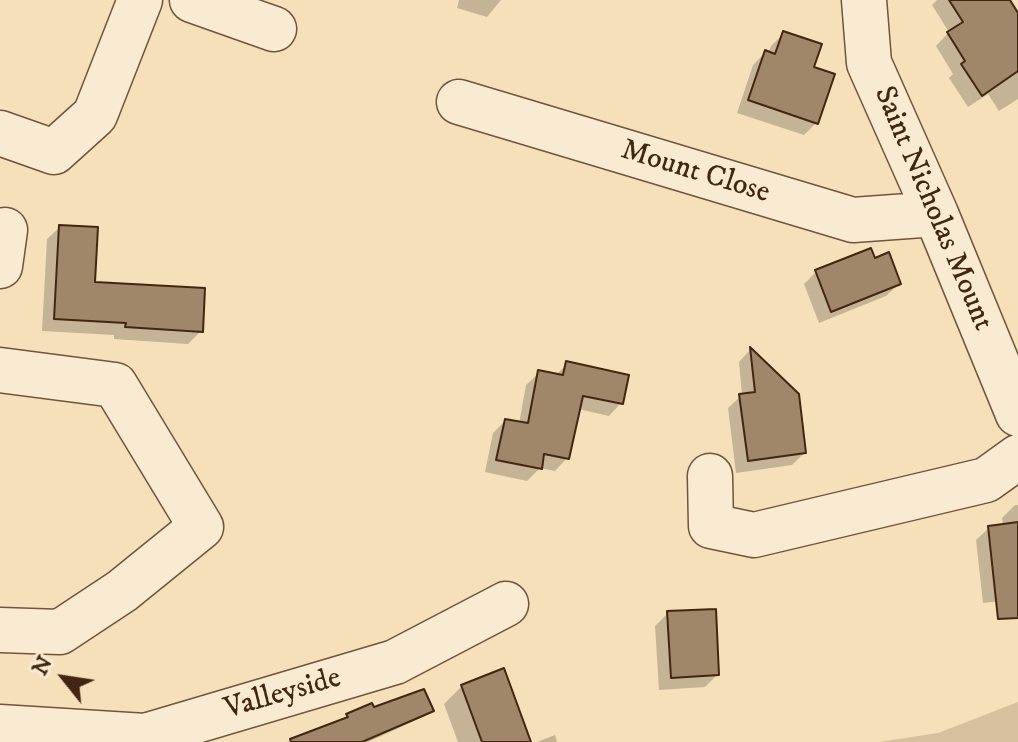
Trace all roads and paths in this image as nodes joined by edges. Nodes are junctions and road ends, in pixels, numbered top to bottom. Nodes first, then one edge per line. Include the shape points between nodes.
1 (140, 0) edge
2 (192, 0) edge
3 (864, 0) edge
4 (274, 29) dead end
5 (459, 102) dead end
6 (0, 133) edge
7 (936, 214) junction
8 (0, 370) edge
9 (1018, 414) edge
10 (1018, 457) edge
11 (710, 476) dead end
12 (506, 604) dead end
13 (0, 630) edge
14 (0, 727) edge

1 - 6 street via 95,115 54,152
2 - 4 street
3 - 7 street, Saint Nicholas Mount via 869,63
5 - 7 street, Mount Close via 853,220
7 - 9 street, Saint Nicholas Mount
8 - 13 street via 115,385 201,527 122,591 60,632
10 - 11 street via 986,480 754,535 711,526
12 - 14 street, Valleyside via 395,662 145,736

